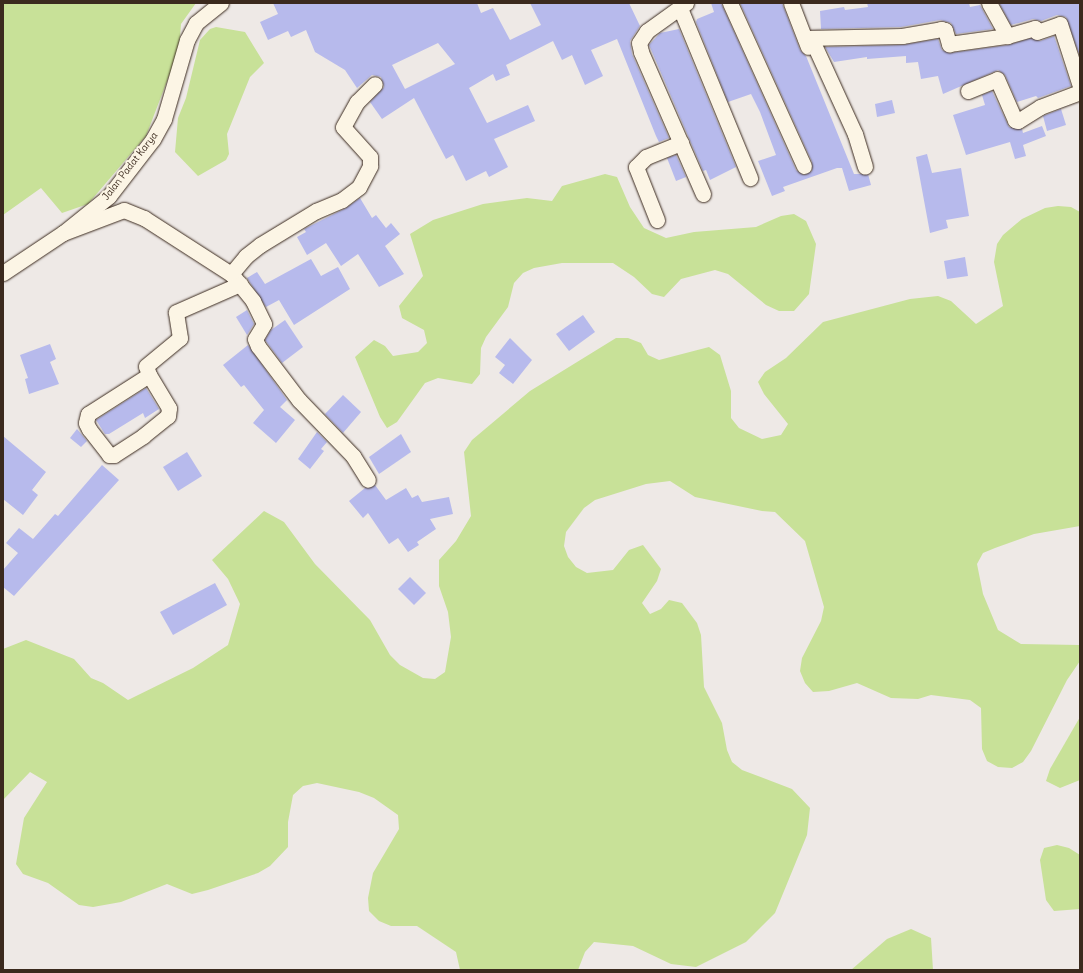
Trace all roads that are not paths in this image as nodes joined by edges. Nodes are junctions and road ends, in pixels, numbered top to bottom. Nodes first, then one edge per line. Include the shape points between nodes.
1 (221, 3) edge
2 (730, 3) edge
3 (791, 3) edge
4 (989, 3) edge
5 (683, 5) edge
6 (1007, 36) junction
7 (808, 38) junction
8 (1074, 41) edge
9 (819, 73) dead end
10 (375, 84) dead end
11 (1080, 86) edge
12 (968, 91) dead end
13 (1080, 92) edge
14 (681, 143) junction
15 (804, 166) dead end
16 (865, 166) dead end
17 (750, 178) dead end
18 (703, 194) dead end
19 (657, 220) dead end
20 (63, 234) junction
21 (3, 273) edge
22 (235, 279) junction
23 (149, 375) junction
24 (368, 480) dead end

1 - 20 street, Jalan Padat Karya via 196,23 187,40 169,103 153,139 109,196
2 - 15 street
3 - 7 street
4 - 6 street
5 - 14 street via 647,31 640,43 641,52
5 - 17 street
6 - 7 street via 949,44 945,30 941,29 902,36
6 - 8 street via 1035,28 1037,32 1060,24
7 - 9 street
7 - 16 street via 855,134
8 - 11 street
10 - 22 street via 358,102 343,128 370,157 370,166 359,186 342,200 316,211 260,245 246,256
12 - 13 street via 997,79 1015,120 1018,121 1049,103
14 - 18 street
14 - 19 street via 646,157 636,167
20 - 21 street, Jalan Padat Karya
20 - 22 street via 124,210 144,218
22 - 23 street via 176,312 180,338 148,363
22 - 24 street via 253,301 264,324 255,339 258,346 299,400 353,456
23 - 23 street via 169,408 168,416 132,443 109,455 89,429 86,423 88,414

